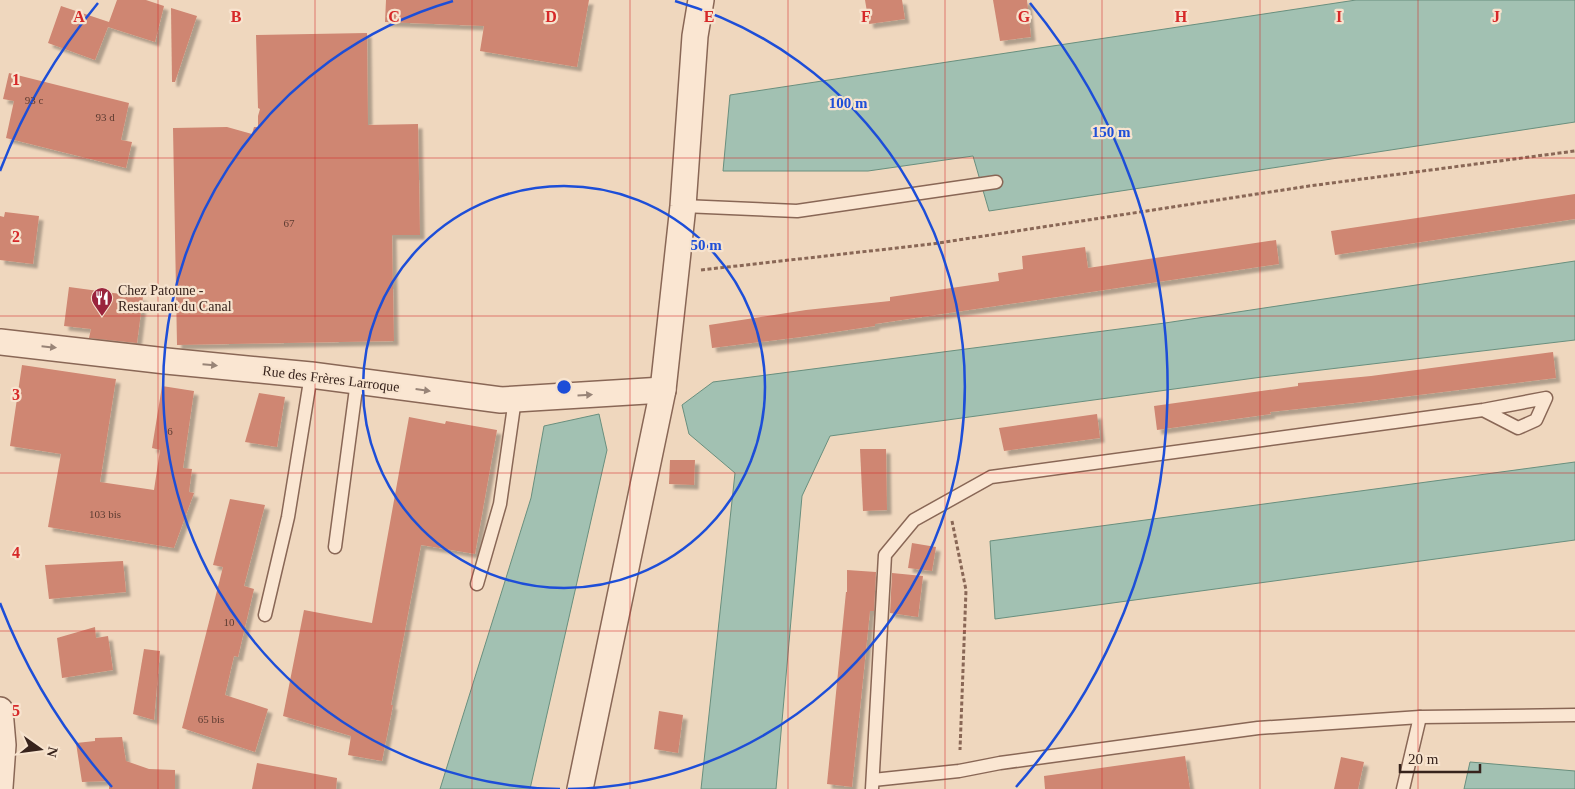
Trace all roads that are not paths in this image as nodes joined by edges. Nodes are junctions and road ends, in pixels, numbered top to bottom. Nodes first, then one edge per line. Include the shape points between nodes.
1 (701, 0) edge
2 (996, 182) dead end
3 (683, 206) junction
4 (0, 342) edge
5 (311, 375) junction
6 (357, 381) junction
7 (663, 390) junction
8 (515, 399) junction
9 (1483, 410) dead end
10 (335, 547) dead end
11 (477, 584) dead end
12 (265, 615) dead end
13 (0, 710) edge
14 (1575, 715) edge
15 (1420, 717) junction
16 (872, 785) edge
17 (0, 787) edge
18 (580, 789) edge
19 (1403, 789) edge

1 - 3 street via 695,36
2 - 3 lane via 797,211
3 - 7 street
4 -> 5 street, Rue des Frères Larroque
5 - 6 street, Rue des Frères Larroque
5 - 12 lane via 288,518
6 -> 8 street, Rue des Frères Larroque via 501,400
6 - 10 lane
8 -> 7 street, Rue des Frères Larroque
7 - 18 street
8 - 11 lane via 500,504
9 - 16 lane via 991,477 914,520 885,555
13 - 17 street via 3,745
14 - 15 lane
15 - 16 lane via 1258,728 1000,763
15 - 19 lane

